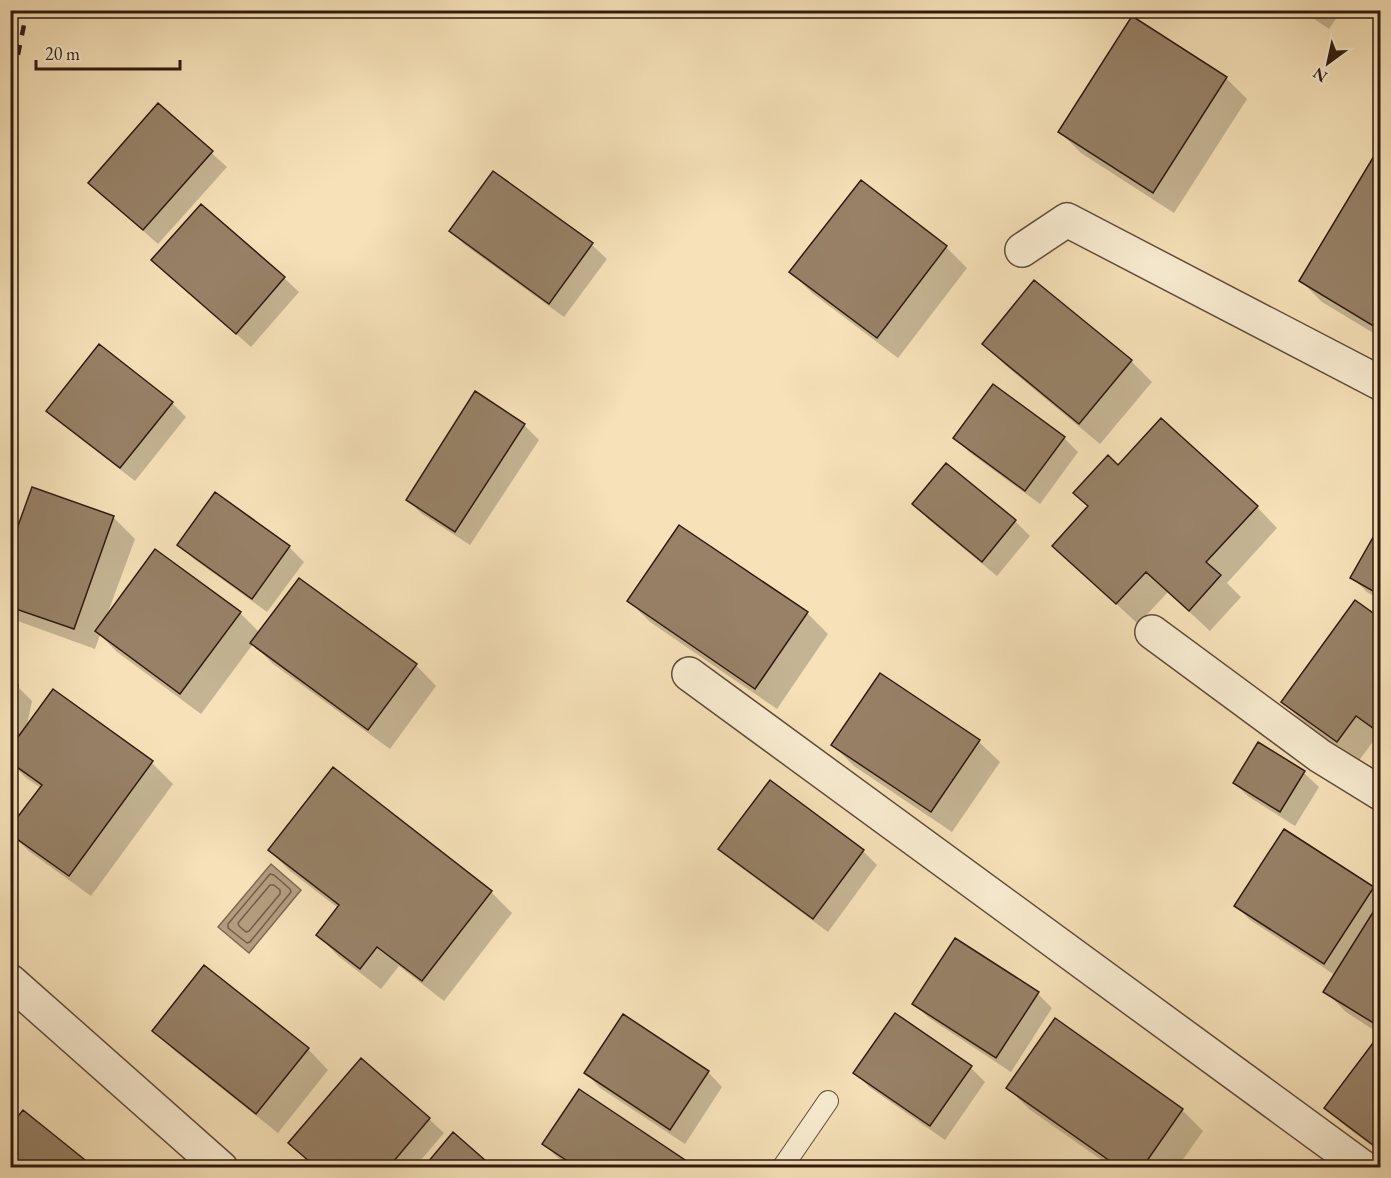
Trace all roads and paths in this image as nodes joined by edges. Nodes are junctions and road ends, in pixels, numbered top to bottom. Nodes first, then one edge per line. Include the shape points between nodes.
1 (1022, 250) dead end
2 (1380, 383) edge
3 (1152, 632) dead end
4 (689, 674) dead end
5 (1380, 793) edge
6 (10, 981) edge
7 (828, 1101) dead end
8 (221, 1167) edge
9 (782, 1167) edge
10 (1364, 1167) edge

1 - 2 street via 1067,220
3 - 5 street via 1320,756
4 - 10 street
6 - 8 street
7 - 9 lane

